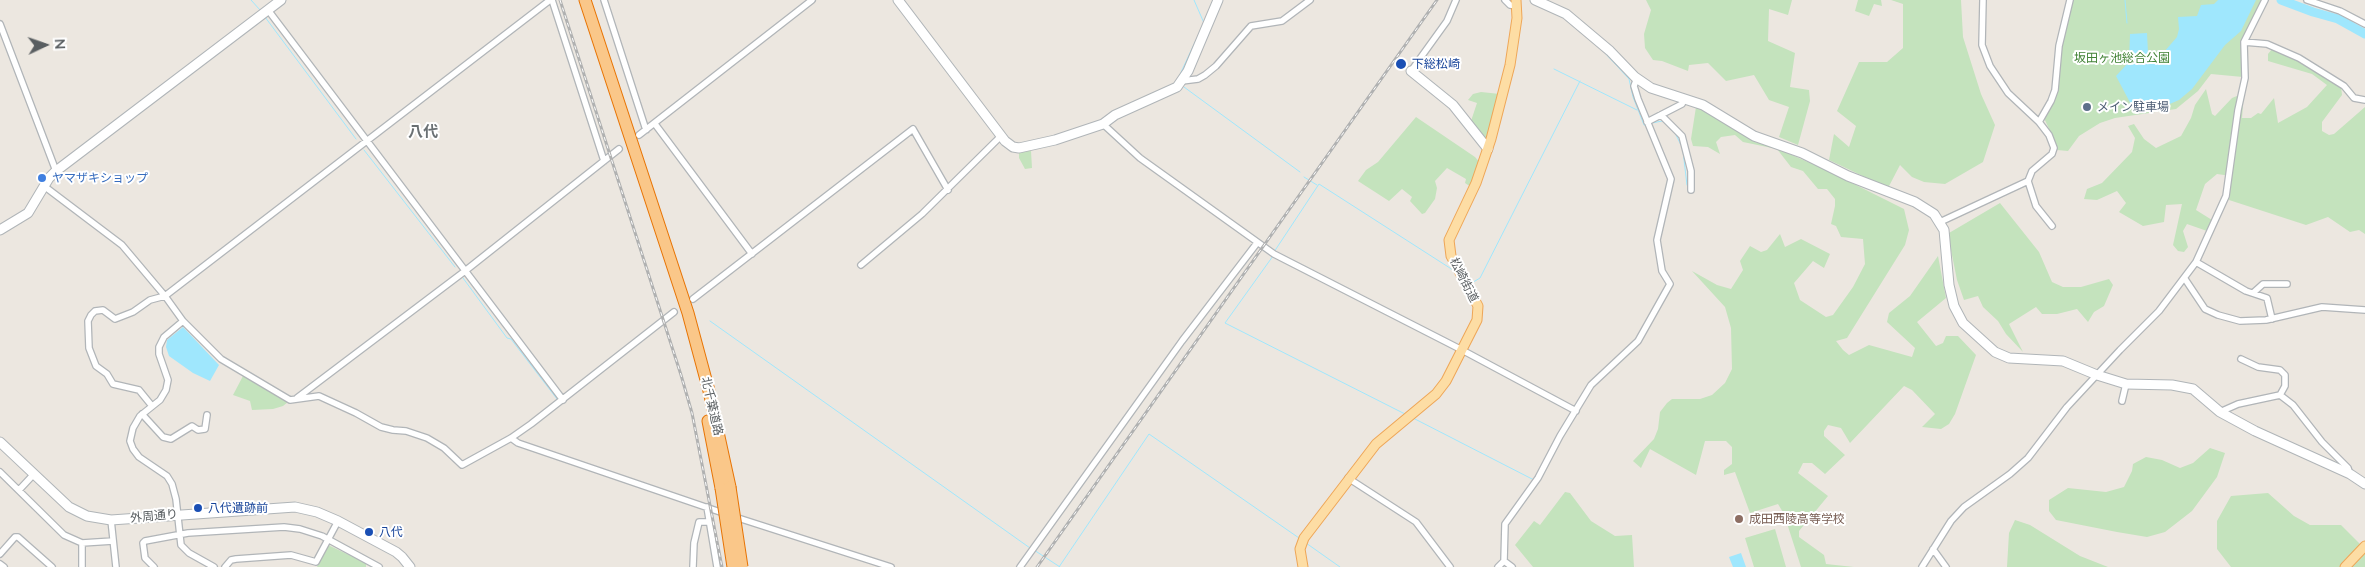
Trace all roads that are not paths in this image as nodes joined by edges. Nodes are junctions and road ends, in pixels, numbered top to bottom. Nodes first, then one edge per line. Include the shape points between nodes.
1 (281, 0) edge
2 (551, 0) edge
3 (585, 0) edge
4 (604, 0) edge
5 (812, 0) edge
6 (898, 0) edge
7 (1218, 0) edge
8 (1310, 0) edge
9 (1456, 0) edge
10 (1505, 0) edge
11 (1535, 0) edge
12 (1983, 0) edge
13 (2070, 0) edge
14 (2266, 0) edge
15 (2307, 0) edge
16 (1517, 3) edge
17 (265, 12) junction
18 (0, 24) edge
19 (2365, 24) edge
20 (2244, 42) junction
21 (1411, 71) joint
22 (1637, 78) junction
23 (1182, 81) junction
24 (1685, 98) junction
25 (2365, 100) edge
26 (1661, 115) junction
27 (1647, 122) junction
28 (2039, 122) junction
29 (655, 124) junction
30 (1103, 124) junction
31 (646, 130) junction
32 (640, 134) dead end
33 (1001, 136) junction
34 (366, 140) junction
35 (619, 149) dead end
36 (1488, 149) junction
37 (604, 161) junction
38 (56, 171) junction
39 (2028, 181) junction
40 (44, 186) junction
41 (948, 190) junction
42 (1691, 190) dead end
43 (1940, 222) junction
44 (2052, 226) dead end
45 (0, 230) edge
46 (1258, 243) junction
47 (752, 254) junction
48 (2196, 262) junction
49 (861, 265) dead end
50 (465, 271) junction
51 (2185, 279) junction
52 (2287, 284) dead end
53 (2253, 293) junction
54 (165, 296) junction
55 (692, 299) dead end
56 (2365, 310) edge
57 (674, 312) dead end
58 (2272, 319) junction
59 (182, 321) junction
60 (1462, 350) junction
61 (2241, 359) dead end
62 (2097, 375) junction
63 (2126, 384) junction
64 (2280, 395) junction
65 (563, 400) junction
66 (293, 401) junction
67 (2122, 401) dead end
68 (152, 406) junction
69 (1576, 411) junction
70 (2220, 412) junction
71 (142, 414) junction
72 (207, 415) dead end
73 (511, 438) junction
74 (0, 442) edge
75 (0, 472) edge
76 (34, 474) junction
77 (2350, 474) junction
78 (1348, 478) junction
79 (2365, 484) edge
80 (726, 488) junction
81 (19, 490) junction
82 (707, 507) junction
83 (177, 515) junction
84 (111, 520) junction
85 (338, 520) junction
86 (710, 522) junction
87 (179, 534) junction
88 (328, 540) junction
89 (113, 541) junction
90 (82, 543) junction
91 (2365, 546) edge
92 (1933, 550) junction
93 (0, 554) edge
94 (201, 560) junction
95 (1504, 561) junction
96 (0, 564) edge
97 (4, 567) edge
98 (52, 567) edge
99 (82, 567) edge
100 (116, 567) edge
101 (154, 567) edge
102 (195, 567) edge
103 (214, 567) edge
104 (225, 567) edge
105 (378, 567) edge
106 (410, 567) edge
107 (693, 567) edge
108 (717, 567) edge
109 (733, 567) edge
110 (742, 567) edge
111 (891, 567) edge
112 (1020, 567) edge
113 (1303, 567) edge
114 (1450, 567) edge
115 (1498, 567) edge
116 (1512, 567) edge
117 (1922, 567) edge
118 (1946, 567) edge
119 (2346, 567) edge

1 - 17 street
2 - 34 street
2 - 37 street
3 - 80 highway, 北千葉道路 via 688,313 705,374
4 - 31 street
5 - 29 street
6 - 33 street
7 - 23 street
8 - 23 street via 1282,20 1251,26 1216,66 1198,80
9 - 21 street via 1442,29
10 - 16 street via 1510,5
11 - 22 street via 1566,14
12 - 28 street via 1982,45 1990,66 2008,94
13 - 28 street via 2059,46 2055,90
14 - 20 street
15 - 19 street
16 - 36 main road, 松崎街道 via 1510,65
17 - 34 street
17 - 38 street
18 - 38 street
20 - 25 street via 2266,44 2299,58 2344,86 2354,98
20 - 48 street via 2245,78 2226,196
21 - 36 street via 1453,105
22 - 24 street via 1651,88
22 - 27 street via 1634,86
23 - 30 street via 1177,87 1115,115
24 - 26 street via 1682,104
24 - 43 street via 1714,110 1754,136 1915,202
26 - 27 street
26 - 42 street via 1682,136 1691,171
27 - 69 street via 1671,179 1656,240 1662,271 1670,284 1638,340 1592,385
28 - 39 street via 2054,148 2052,154 2032,171
29 - 31 street
29 - 47 street
30 - 33 street via 1025,148 1013,147
30 - 46 street via 1140,158
31 - 32 street
33 - 41 street
34 - 50 street
34 - 54 street
35 - 37 street
36 - 60 main road, 松崎街道 via 1449,240 1451,256 1475,298 1478,310 1477,320
37 - 50 street
38 - 40 street
39 - 43 street
39 - 44 street via 2036,206
40 - 45 street via 28,213
40 - 54 street via 122,245
41 - 47 street via 913,129
41 - 49 street
43 - 62 street via 1946,240 1952,300 1961,319 1973,333 2000,355 2058,360
46 - 60 street
46 - 112 street via 1182,341
47 - 55 street
48 - 51 street
48 - 53 street
50 - 65 street
50 - 66 street
51 - 58 street via 2199,302 2210,312 2240,321
51 - 62 street
52 - 53 street via 2262,284
53 - 58 street via 2267,298
54 - 59 street
54 - 68 street via 150,300 115,319 103,310 95,311 88,321 89,348 96,366 107,374 113,384 139,390
56 - 58 street via 2322,307
57 - 65 street
59 - 66 street via 221,359
59 - 68 street via 160,343 158,354 166,371 168,386
60 - 69 street
60 - 78 main road, 松崎街道 via 1436,394 1376,444
61 - 64 street via 2285,374 2285,386
62 - 63 street
62 - 92 street via 2021,464 1956,515
63 - 67 street
63 - 70 street via 2172,385 2193,390
64 - 70 street via 2238,404
64 - 77 street via 2293,405
65 - 73 street
66 - 73 street via 312,396 328,398 380,427 427,438 462,465
68 - 71 street
69 - 95 street via 1538,478 1505,524
70 - 77 street via 2255,432
71 - 72 street via 163,437 171,439 192,426 198,430 205,429
71 - 83 street via 131,434 131,445 143,460 170,479
73 - 82 street
74 - 76 street, 外周通り
75 - 81 street
76 - 81 street
76 - 84 street, 外周通り via 78,513
77 - 79 street
78 - 113 main road, 松崎街道 via 1301,541
78 - 114 street via 1416,522
80 - 109 highway, 北千葉道路, bridge
80 - 110 highway, 北千葉道路, bridge
81 - 90 street via 58,530
82 - 86 street
82 - 111 street
83 - 84 street, 外周通り
83 - 85 street, 外周通り via 295,507
83 - 87 street
84 - 89 street
85 - 88 street
85 - 106 street, 外周通り via 396,552
86 - 107 street via 699,522
86 - 108 street
87 - 88 street via 284,527 300,529
87 - 94 street via 184,550
87 - 101 street via 145,540 146,558
88 - 104 street via 316,562 291,555 236,559
88 - 105 street
89 - 90 street
89 - 100 street
90 - 99 street
91 - 119 main road
92 - 117 street
92 - 118 street
93 - 98 street via 18,537
94 - 102 street
94 - 103 street
95 - 115 street
95 - 116 street
96 - 97 street

